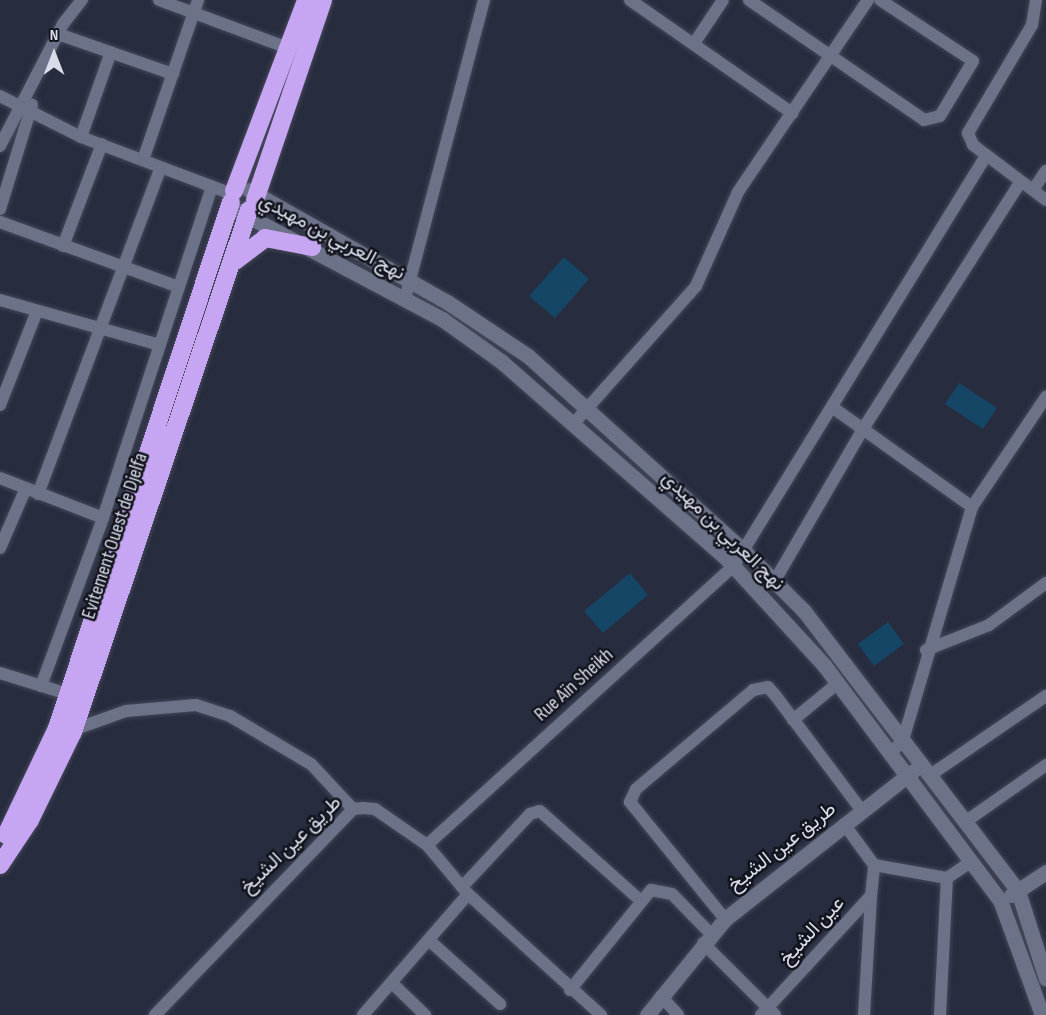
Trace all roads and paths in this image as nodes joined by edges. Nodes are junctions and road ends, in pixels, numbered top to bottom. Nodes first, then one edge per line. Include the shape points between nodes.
1 (82, 0) edge
2 (159, 0) edge
3 (198, 0) edge
4 (306, 0) edge
5 (323, 0) edge
6 (484, 0) edge
7 (630, 0) edge
8 (723, 0) edge
9 (749, 0) edge
10 (868, 0) edge
11 (880, 0) edge
12 (1036, 0) edge
13 (193, 13) junction
14 (1041, 14) edge
15 (58, 34) junction
16 (695, 42) junction
17 (288, 48) junction
18 (111, 52) junction
19 (830, 56) junction
20 (173, 74) junction
21 (30, 88) junction
22 (0, 96) edge
23 (18, 104) junction
24 (32, 111) junction
25 (792, 113) junction
26 (6, 115) edge
27 (29, 124) junction
28 (54, 124) junction
29 (81, 137) junction
30 (102, 144) junction
31 (0, 146) edge
32 (986, 156) junction
33 (143, 160) junction
34 (160, 169) junction
35 (1046, 171) edge
36 (1020, 183) junction
37 (212, 186) junction
38 (1033, 190) junction
39 (1046, 200) edge
40 (244, 201) junction
41 (0, 209) edge
42 (0, 222) edge
43 (63, 246) junction
44 (312, 248) junction
45 (126, 269) junction
46 (226, 275) junction
47 (410, 281) junction
48 (179, 287) junction
49 (405, 299) junction
50 (0, 300) edge
51 (37, 311) junction
52 (102, 329) junction
53 (160, 345) junction
54 (1046, 397) edge
55 (0, 405) edge
56 (832, 407) junction
57 (588, 409) junction
58 (575, 422) junction
59 (609, 428) junction
60 (863, 429) junction
61 (596, 441) junction
62 (0, 478) edge
63 (26, 489) junction
64 (38, 494) junction
65 (972, 507) junction
66 (103, 518) junction
67 (0, 545) edge
68 (745, 552) junction
69 (733, 567) junction
70 (774, 582) junction
71 (1046, 583) edge
72 (926, 650) junction
73 (0, 673) edge
74 (838, 683) junction
75 (41, 686) junction
76 (68, 694) junction
77 (1046, 696) edge
78 (793, 720) junction
79 (65, 730) junction
80 (903, 740) junction
81 (891, 753) junction
82 (1046, 765) edge
83 (925, 770) junction
84 (907, 776) junction
85 (353, 809) junction
86 (862, 812) junction
87 (965, 822) junction
88 (844, 824) junction
89 (0, 844) edge
90 (427, 845) junction
91 (971, 862) junction
92 (0, 865) edge
93 (874, 865) junction
94 (1044, 875) edge
95 (947, 878) junction
96 (465, 890) junction
97 (1018, 891) junction
98 (871, 896) junction
99 (640, 900) junction
100 (1000, 900) junction
101 (725, 919) junction
102 (707, 938) junction
103 (431, 942) junction
104 (1046, 979) edge
105 (393, 984) junction
106 (570, 990) junction
107 (661, 996) junction
108 (500, 1004) dead end
109 (587, 1011) edge
110 (768, 1013) edge
111 (155, 1015) edge
112 (363, 1015) edge
113 (425, 1015) edge
114 (601, 1015) edge
115 (647, 1015) edge
116 (678, 1015) edge
117 (864, 1015) edge
118 (940, 1015) edge
119 (1042, 1015) edge

1 - 15 street
2 - 13 street
3 - 13 street
4 - 17 highway, Evitement Ouest de Djelfa
5 - 40 highway, Evitement Ouest de Djelfa
6 - 47 street
7 - 16 street
8 - 16 street
9 - 19 street
10 - 19 street
11 - 19 street via 973,61 948,108 924,120
12 - 14 street
13 - 17 street
13 - 20 street
14 - 32 street via 971,123 973,145
15 - 18 street
15 - 21 street
16 - 25 street
17 - 40 highway, Evitement Ouest de Djelfa
18 - 20 street
18 - 29 street
19 - 25 street
20 - 33 street
21 - 23 street
21 - 24 street
22 - 23 street
23 - 24 street
23 - 26 street
24 - 27 street
24 - 28 street
25 - 57 street via 725,213 709,265 696,286
26 - 27 street
26 - 31 street
27 - 28 street
27 - 41 street
28 - 29 street
29 - 30 street
30 - 33 street
30 - 43 street
32 - 36 street
32 - 56 street, Rue Aïn Sheikh
33 - 34 street
34 - 37 street
34 - 45 street
35 - 38 street
36 - 38 street
36 - 60 street
37 - 40 street
37 - 48 street
38 - 39 street
40 - 44 main road, نهج العربي بن مهيدي
40 - 46 highway, Evitement Ouest de Djelfa
40 - 47 main road, نهج العربي بن مهيدي
40 - 76 highway, Evitement Ouest de Djelfa
42 - 43 street
43 - 45 street
44 - 46 highway via 265,238 248,246
44 - 49 main road, نهج العربي بن مهيدي
45 - 48 street
45 - 52 street
46 - 79 highway, Evitement Ouest de Djelfa
47 - 49 street
47 - 57 main road, نهج العربي بن مهيدي via 528,356
48 - 53 street
49 - 58 main road, نهج العربي بن مهيدي via 502,362
50 - 51 street
51 - 52 street
51 - 55 street
52 - 53 street
52 - 64 street
53 - 66 street
54 - 65 street
56 - 60 street
56 - 68 street, Rue Aïn Sheikh
57 - 58 street
57 - 59 main road, نهج العربي بن مهيدي
58 - 61 main road, نهج العربي بن مهيدي
59 - 61 main road
59 - 68 main road, نهج العربي بن مهيدي
60 - 65 street
60 - 70 street
61 - 69 main road, نهج العربي بن مهيدي
62 - 63 street
63 - 64 street
63 - 67 street
64 - 66 street
65 - 72 street
66 - 75 street
68 - 69 street, Rue Aïn Sheikh
68 - 70 main road, نهج العربي بن مهيدي
69 - 74 main road, نهج العربي بن مهيدي
69 - 90 street, Rue Aïn Sheikh
70 - 80 main road, نهج العربي بن مهيدي via 804,611
71 - 72 street via 989,626
72 - 80 street
73 - 75 street
74 - 78 street
74 - 81 main road, نهج العربي بن مهيدي
75 - 76 street
76 - 79 highway, Evitement Ouest de Djelfa
77 - 83 street
78 - 86 street
78 - 101 street via 768,687 758,687 631,796 636,812
79 - 85 street via 126,711 196,705 230,716 311,764
79 - 89 highway, Evitement Ouest de Djelfa
79 - 92 highway, Evitement Ouest de Djelfa via 30,820
80 - 81 street
80 - 83 main road, نهج العربي بن مهيدي
81 - 84 main road, نهج العربي بن مهيدي
82 - 87 street
83 - 84 main road, طريق عين الشيخ
83 - 87 main road, نهج العربي بن مهيدي
84 - 86 main road, طريق عين الشيخ
84 - 91 main road, نهج العربي بن مهيدي
85 - 90 street, طريق عين الشيخ via 375,809
85 - 111 street, طريق عين الشيخ
86 - 88 main road, طريق عين الشيخ
87 - 97 main road, نهج العربي بن مهيدي
88 - 93 street
88 - 101 main road, طريق عين الشيخ
90 - 96 street, طريق عين الشيخ
91 - 95 street
91 - 100 main road, نهج العربي بن مهيدي
93 - 95 street
93 - 98 street, عين الشيخ
94 - 97 main road
95 - 118 street
96 - 99 street via 530,814 540,812
96 - 103 street
96 - 106 street, طريق عين الشيخ
97 - 100 main road
97 - 104 main road, نهج العربي بن مهيدي
98 - 110 street, عين الشيخ
98 - 117 street
99 - 102 street via 651,890 665,890
99 - 106 street
100 - 119 main road, نهج العربي بن مهيدي
101 - 102 main road, طريق عين الشيخ
102 - 107 main road, طريق عين الشيخ
102 - 110 street
103 - 105 street
103 - 108 street
105 - 112 street
105 - 113 street
106 - 109 street, طريق عين الشيخ
107 - 115 main road, طريق عين الشيخ
107 - 116 street
109 - 114 street, طريق عين الشيخ

